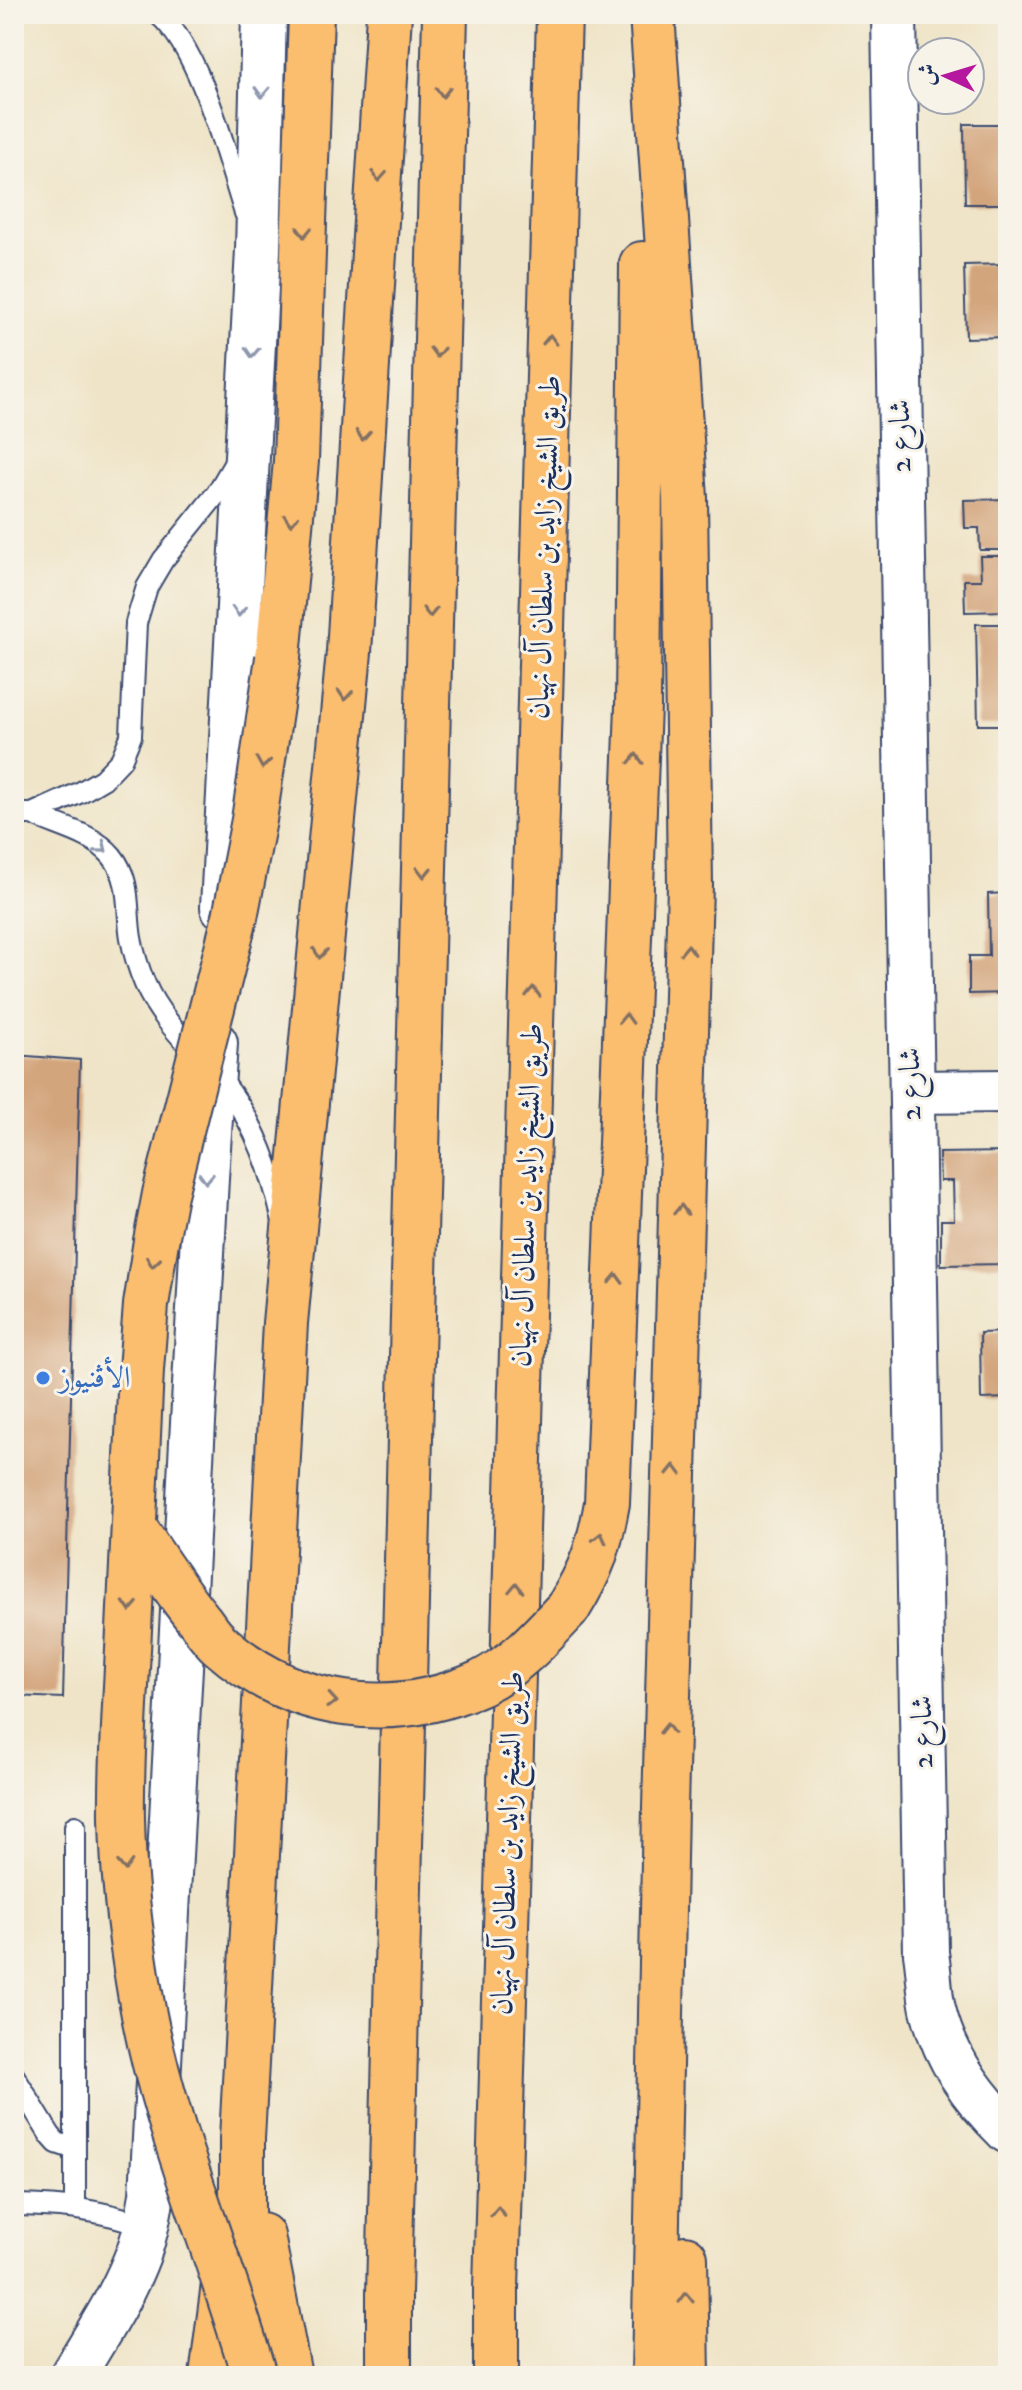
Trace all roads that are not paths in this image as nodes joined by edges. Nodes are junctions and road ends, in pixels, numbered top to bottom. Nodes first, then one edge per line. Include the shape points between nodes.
1 (158, 14) edge
2 (264, 14) edge
3 (311, 14) edge
4 (389, 14) edge
5 (445, 14) edge
6 (559, 14) edge
7 (643, 14) edge
8 (652, 14) edge
9 (894, 14) edge
10 (258, 250) junction
11 (248, 442) junction
12 (23, 814) edge
13 (213, 1072) junction
14 (1008, 1091) edge
15 (911, 1092) junction
16 (291, 1253) junction
17 (134, 1527) junction
18 (665, 1807) junction
19 (75, 1826) dead end
20 (14, 2076) edge
21 (1008, 2131) edge
22 (242, 2139) junction
23 (75, 2149) junction
24 (14, 2205) edge
25 (75, 2207) junction
26 (146, 2226) junction
27 (72, 2376) edge
28 (212, 2376) edge
29 (242, 2376) edge
30 (254, 2376) edge
31 (289, 2376) edge
32 (389, 2376) edge
33 (496, 2376) edge
34 (654, 2376) edge
35 (687, 2376) edge

1 - 10 lane via 186,50 205,90
2 -> 10 street
3 -> 17 highway, bridge via 296,461 278,658 235,917 156,1241 146,1305
4 -> 16 highway via 349,652
5 -> 32 highway
33 -> 6 highway, طريق الشيخ زايد بن سلطان آل نهيان
17 -> 7 highway, bridge via 218,1644 264,1677 316,1699 373,1707 429,1701 483,1682 530,1649 568,1608 600,1544 607,1503 639,691
18 -> 8 highway via 690,885 689,681 685,498
9 - 15 street, شارع 2
10 -> 11 street
11 - 12 lane via 147,587 136,623 131,736 121,760 81,792
11 -> 13 street
12 -> 13 lane via 82,834 112,856 128,890 131,936 146,987 175,1031
13 - 16 lane via 257,1137
13 -> 26 street via 152,2195
14 - 15 street
15 - 21 street, شارع 2 via 926,1953 933,2009 948,2053
16 - 22 highway
17 -> 30 highway, bridge via 122,1767 130,1927 155,2065
18 - 34 highway
35 -> 18 highway
19 - 23 lane
20 - 23 lane via 50,2135
22 - 28 highway
22 - 29 highway
22 - 31 highway
23 - 25 lane
24 - 25 lane
25 - 26 lane
26 - 27 street via 123,2288

